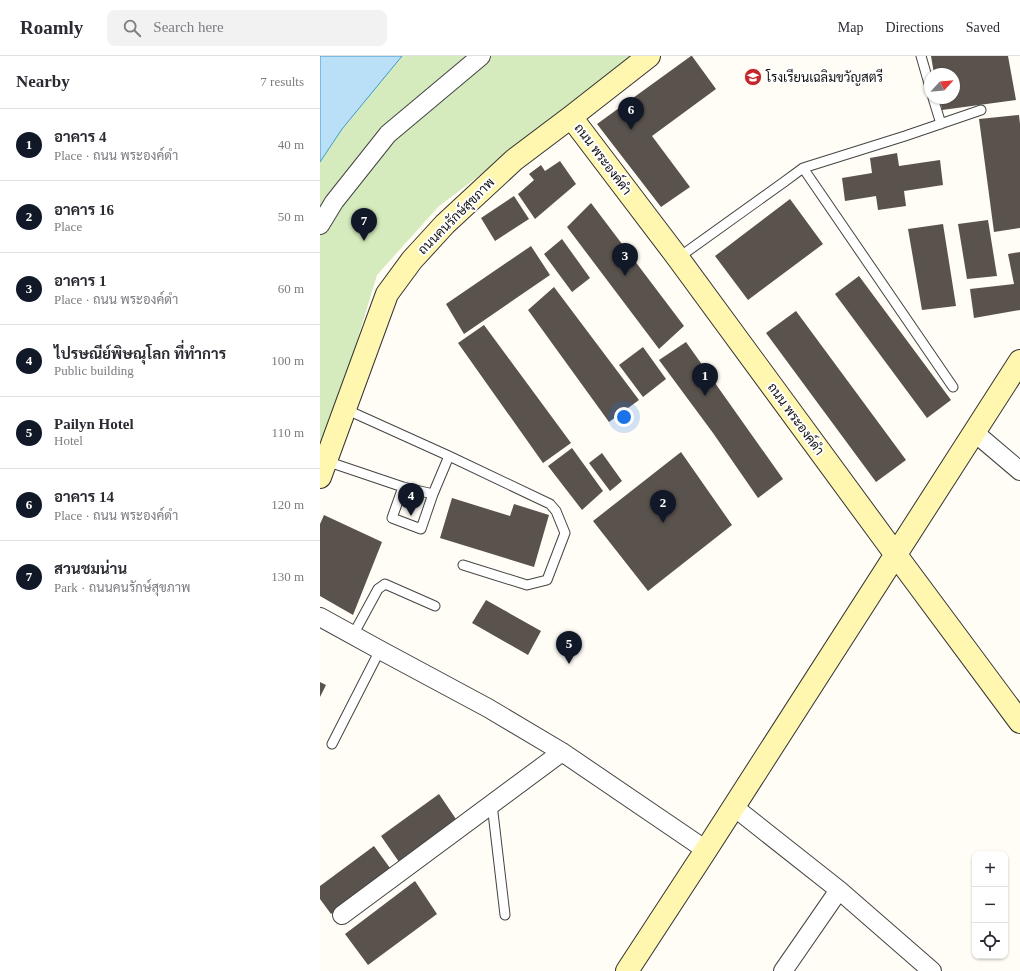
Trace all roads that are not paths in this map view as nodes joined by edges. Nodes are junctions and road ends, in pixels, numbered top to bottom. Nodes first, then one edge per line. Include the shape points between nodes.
1 (482, 56) edge
2 (649, 56) edge
3 (921, 56) edge
4 (924, 68) edge
5 (935, 104) edge
6 (981, 110) dead end
7 (571, 117) junction
8 (941, 124) junction
9 (803, 168) junction
10 (320, 225) edge
11 (678, 258) junction
12 (1020, 361) edge
13 (952, 387) dead end
14 (353, 413) junction
15 (974, 432) junction
16 (449, 456) junction
17 (323, 469) edge
18 (1020, 471) edge
19 (403, 487) junction
20 (433, 494) junction
21 (896, 555) junction
22 (463, 565) dead end
23 (435, 606) dead end
24 (320, 617) edge
25 (353, 635) junction
26 (380, 650) junction
27 (1020, 722) edge
28 (332, 744) dead end
29 (562, 752) junction
30 (492, 804) junction
31 (734, 807) junction
32 (706, 850) junction
33 (839, 890) junction
34 (342, 915) dead end
35 (505, 915) dead end
36 (627, 971) edge
37 (783, 971) edge
38 (932, 971) edge

1 - 10 street via 388,134 334,202
2 - 7 street, ถนนคนรักษ์สุขภาพ
3 - 4 lane
5 - 8 lane
6 - 8 lane
7 - 11 street, ถนน พระองค์ดำ
7 - 14 street, ถนนคนรักษ์สุขภาพ via 514,160 445,224 412,260 387,294
8 - 9 lane
9 - 11 lane
9 - 13 lane
11 - 21 street, ถนน พระองค์ดำ
12 - 15 street
14 - 16 lane
14 - 17 street, ถนนคนรักษ์สุขภาพ
15 - 18 street
15 - 21 street
16 - 20 lane
16 - 22 lane via 550,504 556,511 565,533 547,580 527,585
17 - 19 lane via 347,468
19 - 20 lane
19 - 20 lane via 392,518 421,529
21 - 27 street, ถนน พระองค์ดำ
21 - 31 street
23 - 25 lane via 385,584 378,589
24 - 25 street
25 - 26 street
26 - 28 lane
26 - 29 street via 488,708
29 - 30 street
29 - 32 street
30 - 34 street
30 - 35 lane
31 - 32 street
31 - 33 street
32 - 36 street
33 - 37 street
33 - 38 street

